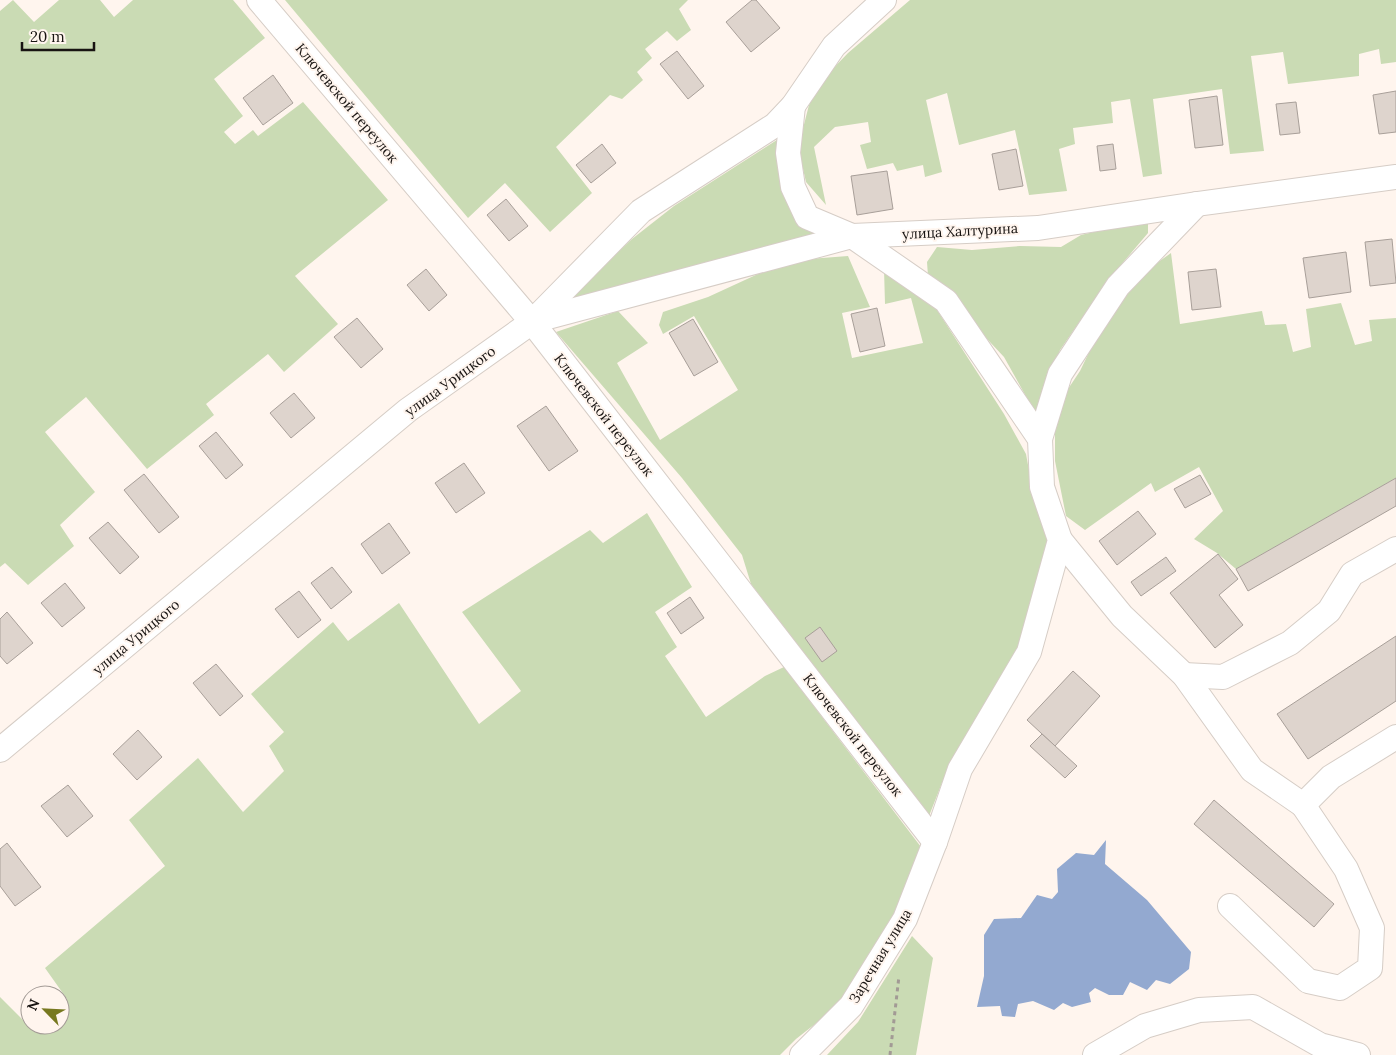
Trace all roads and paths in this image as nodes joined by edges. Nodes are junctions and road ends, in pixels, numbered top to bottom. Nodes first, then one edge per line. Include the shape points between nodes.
1 (259, 0) edge
2 (884, 0) edge
3 (793, 106) junction
4 (1396, 177) edge
5 (1197, 204) junction
6 (852, 236) junction
7 (532, 322) junction
8 (1040, 439) junction
9 (1060, 540) junction
10 (1396, 549) edge
11 (1184, 675) junction
12 (1396, 737) edge
13 (0, 750) edge
14 (1303, 805) junction
15 (935, 842) junction
16 (1230, 906) dead end
17 (900, 968) dead end
18 (802, 1055) edge
19 (890, 1055) edge
20 (1095, 1055) edge
21 (1358, 1055) edge

1 - 7 street, Ключевской переулок
2 - 3 street, улица Урицкого via 834,46
3 - 6 street via 788,153 793,187 807,217
3 - 7 street, улица Урицкого via 775,125 641,211
4 - 5 street, улица Халтурина
5 - 6 street, улица Халтурина via 1038,228
5 - 8 street via 1118,286 1060,374
6 - 7 street, улица Халтурина
6 - 8 street via 946,301
7 - 13 street, улица Урицкого via 408,410
7 - 15 street, Ключевской переулок
8 - 9 street via 1042,487
9 - 11 street via 1122,616
9 - 15 street, Заречная улица via 1029,652 960,769
10 - 11 street via 1352,574 1329,611 1290,643 1223,677
11 - 14 street via 1252,770
12 - 14 street via 1332,777
14 - 16 street via 1346,869 1372,928 1370,968 1340,988 1308,981
15 - 18 street, Заречная улица via 905,919 851,1006
17 - 19 path
20 - 21 street via 1154,1023 1199,1010 1253,1007 1320,1045

